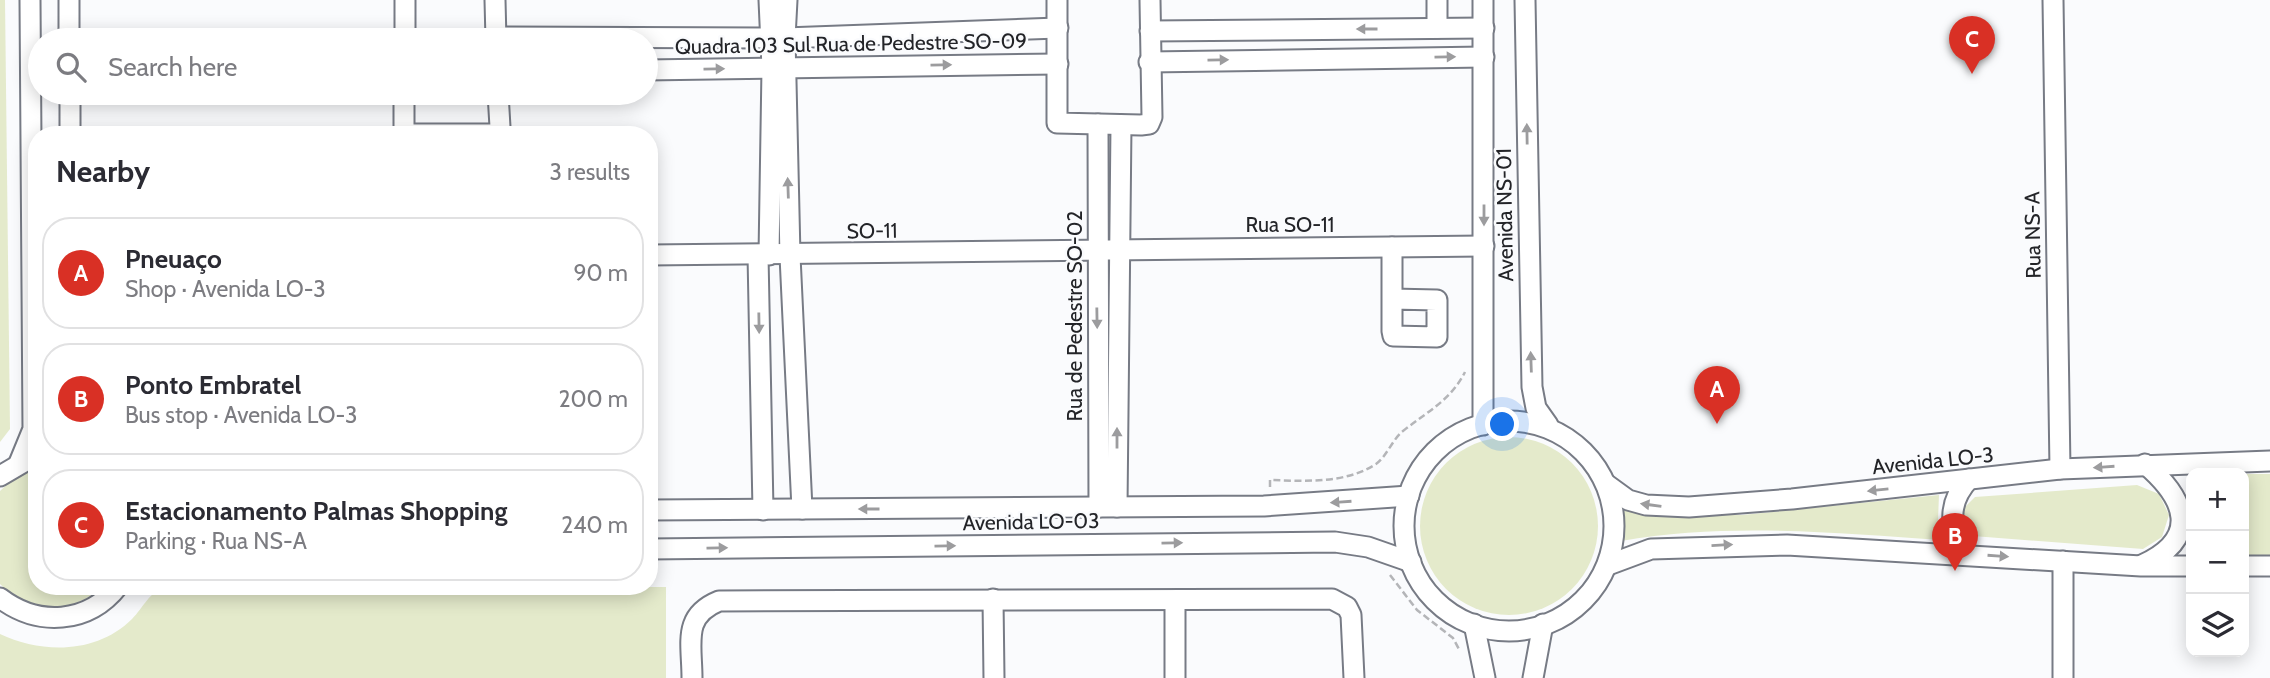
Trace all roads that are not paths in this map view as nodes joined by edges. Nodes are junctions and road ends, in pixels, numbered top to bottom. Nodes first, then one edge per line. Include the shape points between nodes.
1 (30, 0) edge
2 (69, 0) edge
3 (405, 0) edge
4 (495, 0) edge
5 (769, 0) edge
6 (787, 0) edge
7 (1057, 0) edge
8 (1150, 0) edge
9 (1437, 0) edge
10 (1483, 0) edge
11 (1525, 0) edge
12 (2053, 0) edge
13 (30, 28) edge
14 (69, 28) edge
15 (405, 28) edge
16 (496, 28) edge
17 (1058, 28) junction
18 (1437, 28) junction
19 (1484, 28) junction
20 (1150, 31) junction
21 (658, 38) edge
22 (778, 38) junction
23 (1484, 57) junction
24 (1149, 62) junction
25 (1058, 64) junction
26 (779, 67) junction
27 (658, 70) edge
28 (31, 105) edge
29 (69, 105) edge
30 (404, 105) edge
31 (499, 105) edge
32 (1098, 124) junction
33 (1121, 125) junction
34 (31, 126) edge
35 (70, 126) edge
36 (404, 126) edge
37 (500, 126) edge
38 (1484, 246) junction
39 (1392, 247) junction
40 (1097, 249) junction
41 (1118, 249) junction
42 (764, 255) junction
43 (658, 256) edge
44 (790, 256) junction
45 (1392, 299) dead end
46 (1483, 425) junction
47 (1548, 425) junction
48 (28, 460) edge
49 (2270, 461) edge
50 (2145, 464) junction
51 (2060, 469) junction
52 (0, 476) edge
53 (1969, 479) junction
54 (1606, 484) junction
55 (1409, 496) junction
56 (1108, 507) junction
57 (802, 509) junction
58 (658, 510) edge
59 (763, 510) junction
60 (658, 549) edge
61 (1968, 554) junction
62 (2063, 561) junction
63 (1411, 562) junction
64 (1608, 565) junction
65 (2141, 566) junction
66 (2186, 566) edge
67 (2249, 566) edge
68 (2270, 566) edge
69 (107, 595) edge
70 (0, 598) edge
71 (993, 598) junction
72 (1175, 600) junction
73 (1474, 624) junction
74 (1543, 625) junction
75 (692, 678) edge
76 (994, 678) edge
77 (1175, 678) edge
78 (1354, 678) edge
79 (1485, 678) edge
80 (1533, 678) edge
81 (2063, 678) edge

1 - 13 street
2 - 14 street
3 - 15 street
4 - 16 street
5 - 22 street
6 - 22 street
7 - 17 street
8 - 20 street
9 - 18 street
10 - 19 street, Avenida NS-01
47 -> 11 street, Avenida NS-01 via 1539,414 1532,387
12 - 51 street, Rua NS-A
17 - 22 street, Quadra 103 Sul Rua de Pedestre SO-09
17 - 25 street
18 - 19 street
18 -> 20 street
19 - 23 street, Avenida NS-01
20 - 24 street
21 - 22 street, Quadra 103 Sul Rua de Pedestre SO-09
22 - 26 street
24 -> 23 street
23 -> 38 street, Avenida NS-01
24 - 33 street via 1150,122
26 -> 25 street, Quadra 103 Sul Rua de Pedestre SO-09
25 - 32 street via 1057,123
27 -> 26 street, Quadra 103 Sul Rua de Pedestre SO-09
26 - 42 street
44 -> 26 street
28 - 34 street
29 - 35 street
30 - 36 street
31 - 37 street
32 - 33 street
32 - 40 street, Rua de Pedestre SO-02
33 - 41 street, Rua de Pedestre SO-02
38 - 39 street, Rua SO-11
38 - 46 street, Avenida NS-01
39 - 41 street, Rua SO-11
39 - 45 street
40 - 41 street, Rua SO-11
40 - 44 street, SO-11
40 -> 56 street, Rua de Pedestre SO-02
56 -> 41 street, Rua de Pedestre SO-02
42 - 43 street, SO-11
42 - 44 street, SO-11
42 -> 59 street
44 - 57 street
46 - 47 street
46 - 55 street via 1463,431 1435,451 1415,478
47 - 54 street via 1588,456
48 - 52 street
49 - 50 street, Avenida LO-3
50 -> 51 street, Avenida LO-3
50 - 65 street via 2177,497 2181,522 2172,546
51 - 53 street, Avenida LO-3
53 -> 54 street, Avenida LO-3 via 1689,507 1646,505
53 - 61 street via 1953,509 1952,527
54 - 64 street via 1614,524
55 -> 56 street, Avenida LO-03 via 1270,506
55 - 63 street via 1404,510 1405,544
56 -> 57 street, Avenida LO-03
57 - 59 street, Avenida LO-03
58 - 59 street, Avenida LO-03
60 -> 63 street, Avenida LO-03 via 1335,542 1368,547
61 -> 62 street
64 -> 61 street via 1651,549 1731,545
62 - 65 street
62 - 81 street
63 - 73 street via 1437,603
64 - 74 street via 1590,594 1564,616
65 - 66 street
67 - 68 street
69 - 70 street via 91,609 60,618 27,614
71 - 72 street
71 - 75 street via 719,601 701,608 693,625
71 - 76 street
72 - 77 street
72 - 78 street via 1329,599 1340,603 1347,607 1352,623
73 - 74 street via 1498,631
73 - 79 street
74 - 80 street

